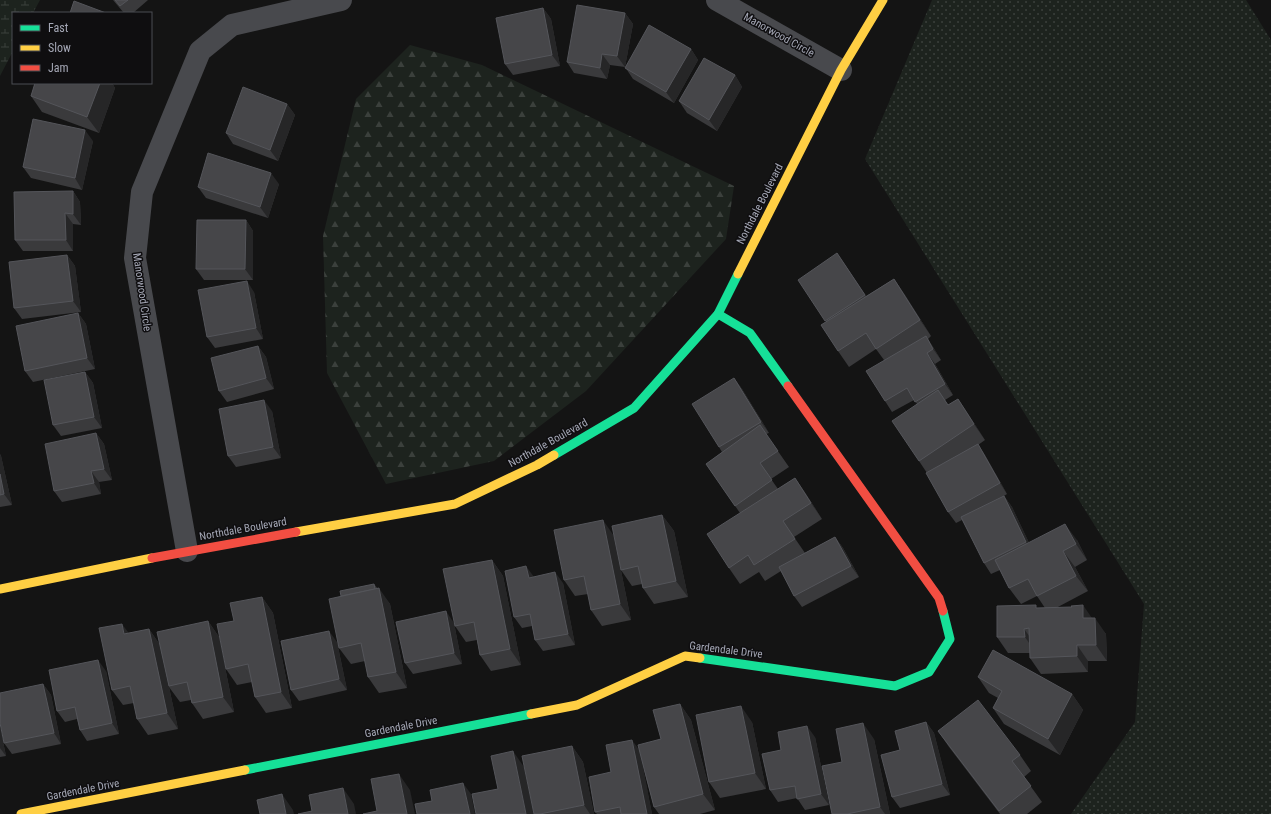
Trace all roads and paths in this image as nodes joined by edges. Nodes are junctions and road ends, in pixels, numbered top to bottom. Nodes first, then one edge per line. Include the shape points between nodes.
1 (341, 0) edge
2 (717, 0) edge
3 (883, 0) edge
4 (841, 70) junction
5 (718, 314) junction
6 (187, 551) junction
7 (0, 589) edge
8 (21, 814) edge

1 - 6 street, Manorwood Circle via 232,25 200,51 142,192 135,258
2 - 4 street, Manorwood Circle
3 - 4 street, Northdale Boulevard
4 - 5 street, Northdale Boulevard
5 - 6 street, Northdale Boulevard via 634,408 537,465 455,504
5 - 8 street, Gardendale Drive via 750,333 939,598 950,640 929,672 895,686 685,656 577,705
6 - 7 street, Northdale Boulevard

